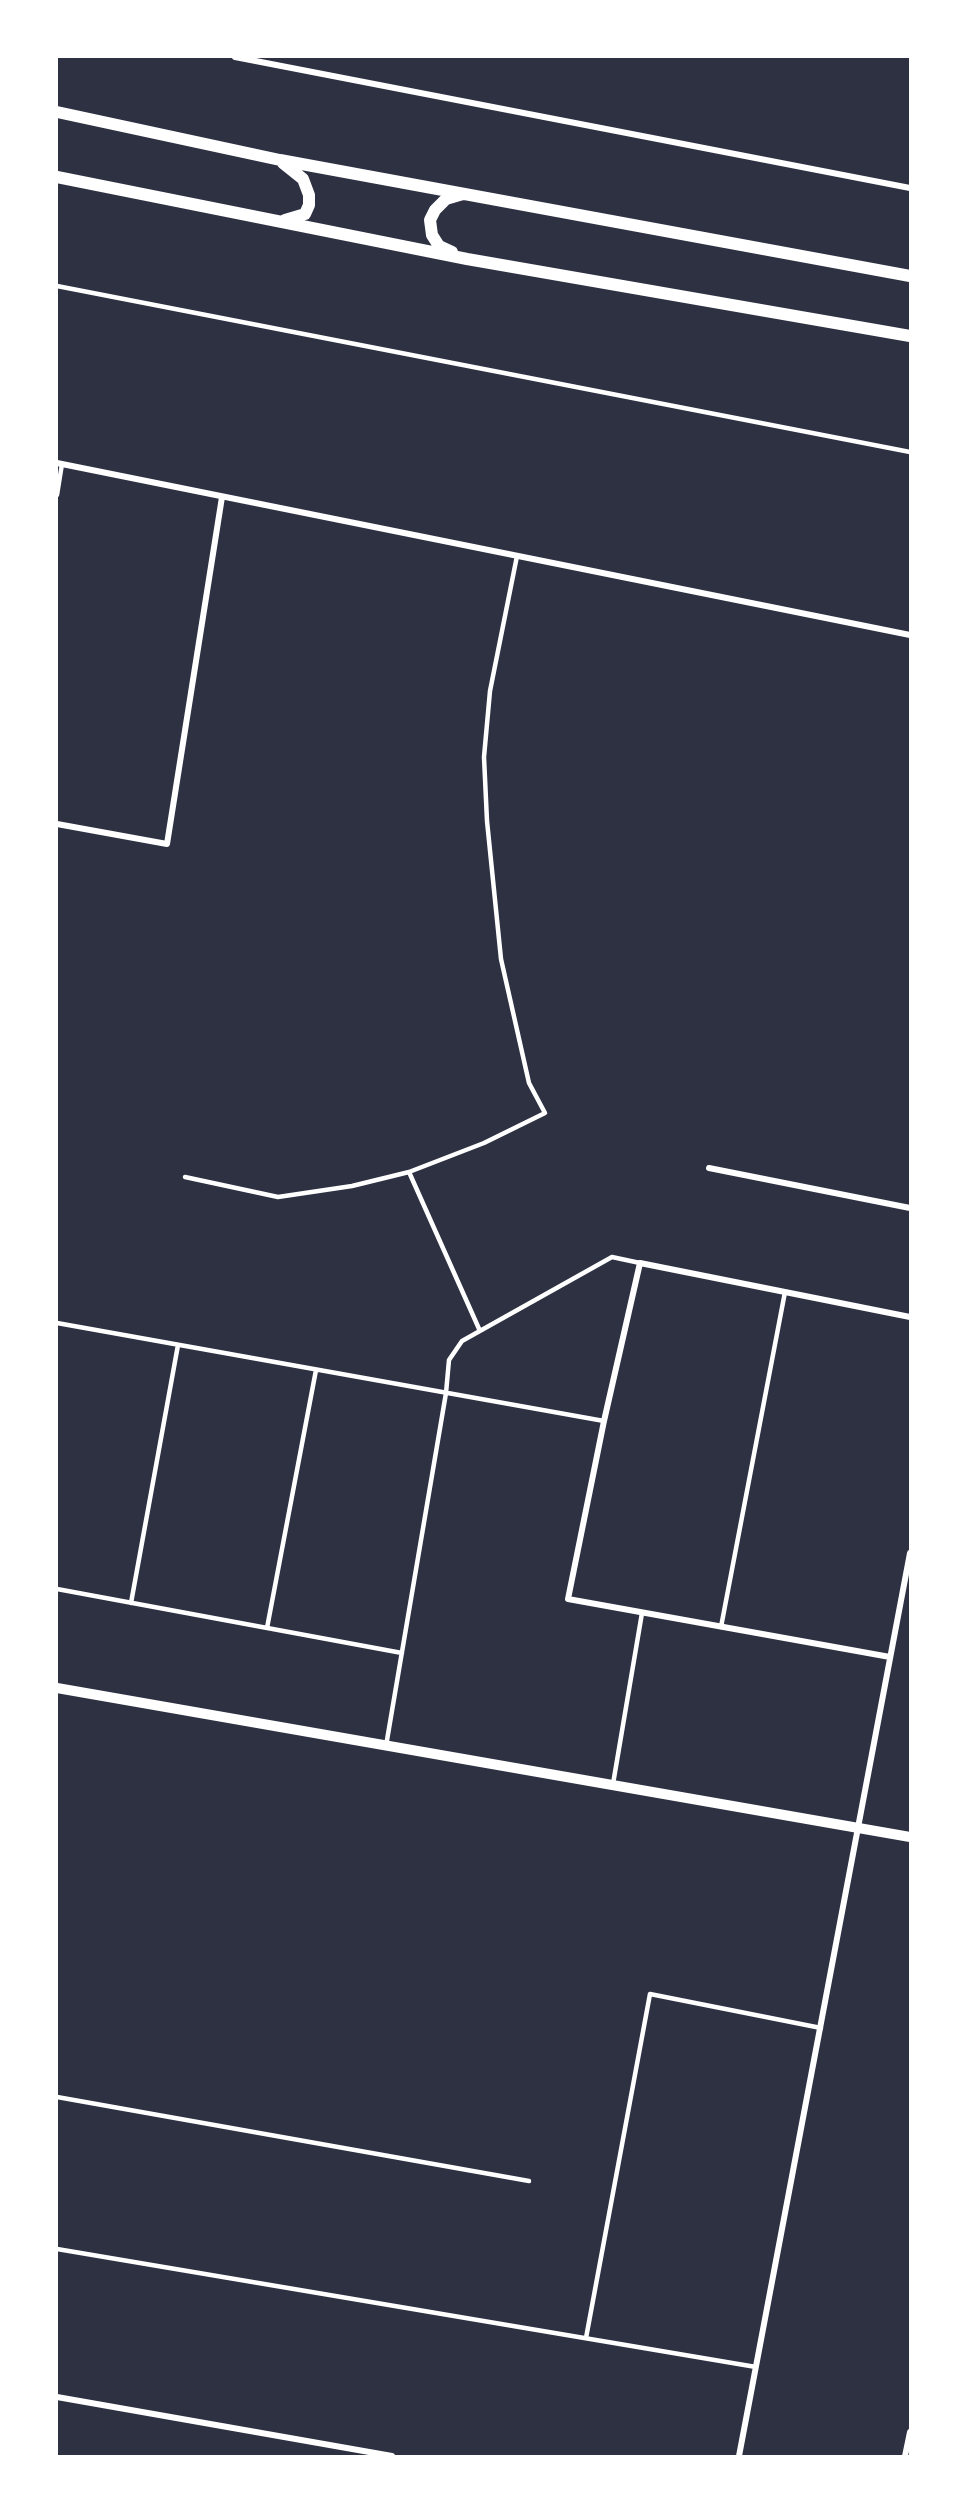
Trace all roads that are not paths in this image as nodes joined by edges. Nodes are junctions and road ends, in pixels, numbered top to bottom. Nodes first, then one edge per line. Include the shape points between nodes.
1 (235, 57) edge
2 (57, 112) edge
3 (279, 160) junction
4 (57, 177) edge
5 (910, 188) edge
6 (466, 193) junction
7 (276, 221) junction
8 (467, 259) junction
9 (910, 276) edge
10 (57, 286) edge
11 (910, 336) edge
12 (910, 452) edge
13 (59, 464) edge
14 (57, 495) edge
15 (222, 497) junction
16 (517, 555) junction
17 (910, 634) edge
18 (57, 824) edge
19 (708, 1168) dead end
20 (409, 1172) junction
21 (185, 1177) dead end
22 (910, 1208) edge
23 (640, 1263) junction
24 (785, 1292) junction
25 (910, 1317) edge
26 (57, 1323) edge
27 (480, 1331) junction
28 (178, 1345) junction
29 (316, 1370) junction
30 (446, 1392) junction
31 (604, 1421) junction
32 (910, 1553) edge
33 (57, 1589) edge
34 (131, 1603) junction
35 (642, 1612) junction
36 (721, 1627) junction
37 (267, 1628) junction
38 (402, 1653) junction
39 (890, 1658) junction
40 (57, 1688) edge
41 (386, 1746) junction
42 (613, 1786) junction
43 (858, 1828) junction
44 (910, 1837) edge
45 (820, 2028) junction
46 (57, 2097) edge
47 (529, 2181) dead end
48 (57, 2250) edge
49 (586, 2338) junction
50 (756, 2367) junction
51 (57, 2397) edge
52 (910, 2432) edge
53 (392, 2456) edge
54 (739, 2456) edge
55 (905, 2456) edge

1 - 5 street
2 - 3 main road
3 - 6 main road
3 - 7 main road via 303,179 309,205 305,214
4 - 7 main road
6 - 8 main road via 446,199 430,220 432,235 439,246
6 - 9 main road
7 - 8 main road
8 - 11 main road
10 - 12 lane
13 - 14 lane
13 - 15 street
15 - 16 street
15 - 18 street via 167,844
16 - 17 street
16 - 20 lane via 490,691 484,757 487,820 501,959 529,1083 545,1113 484,1143
19 - 22 street
20 - 21 lane via 352,1186 278,1197
20 - 27 lane
23 - 24 street
23 - 27 lane via 612,1257
23 - 31 street
24 - 25 street
24 - 36 lane
26 - 28 lane
27 - 30 lane via 462,1341 449,1360
28 - 29 lane
28 - 34 lane
29 - 30 lane
29 - 37 lane
30 - 31 lane
30 - 38 lane
31 - 35 street via 568,1599
32 - 39 street
33 - 34 lane
34 - 37 lane
35 - 36 street
35 - 42 lane
36 - 39 street
37 - 38 lane
38 - 41 lane
39 - 43 street
40 - 41 street
41 - 42 street
42 - 43 street
43 - 44 street
43 - 45 street
45 - 49 lane via 650,1995
45 - 50 street
46 - 47 lane
48 - 49 lane
49 - 50 lane
50 - 54 street
51 - 53 street
52 - 55 street

